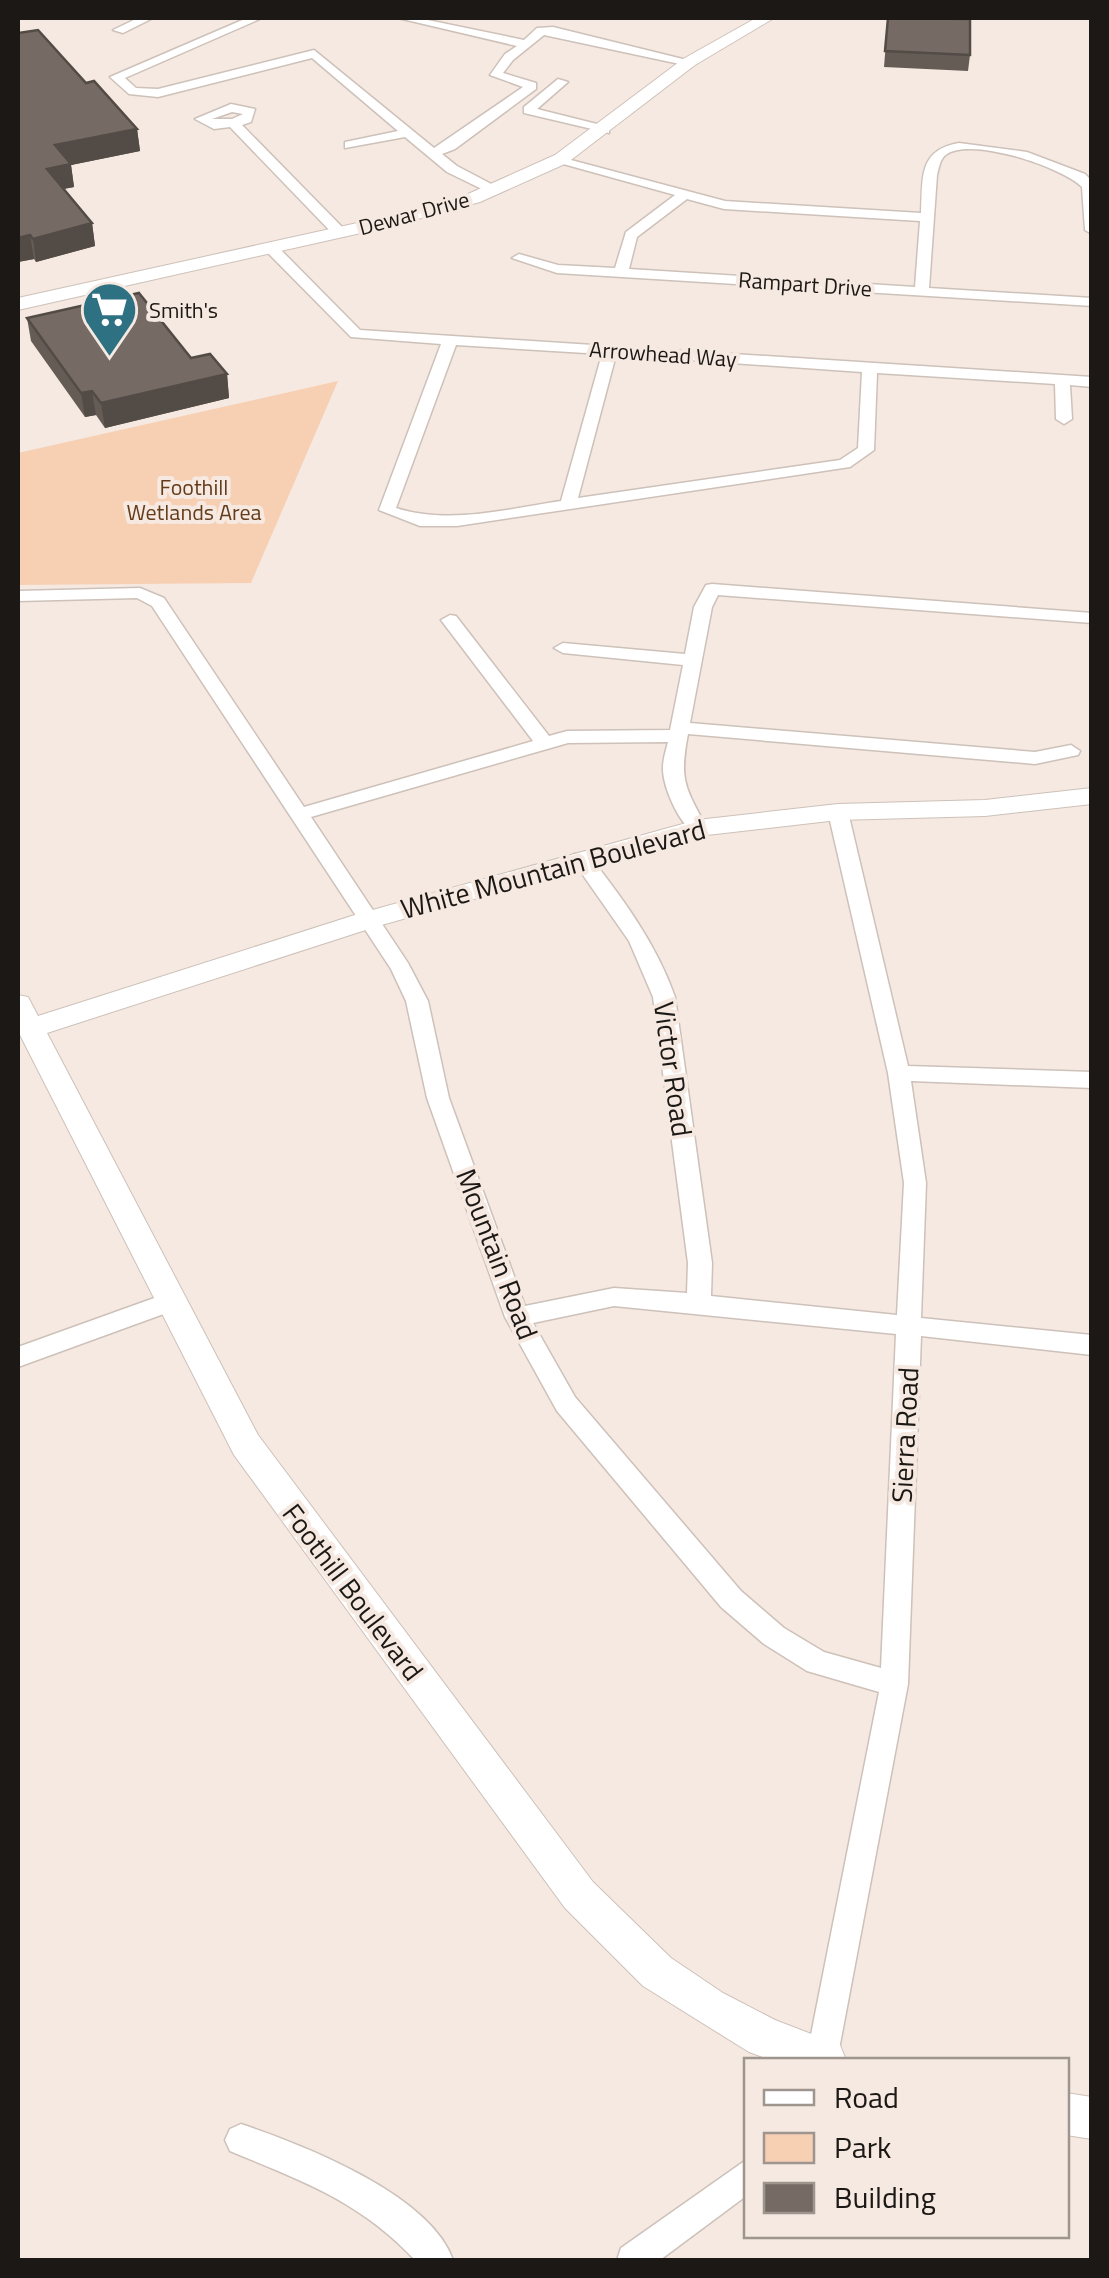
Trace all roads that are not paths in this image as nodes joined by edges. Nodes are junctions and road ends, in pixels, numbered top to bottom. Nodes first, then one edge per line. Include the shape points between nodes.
1 (148, 18) edge
2 (256, 18) edge
3 (404, 18) edge
4 (766, 18) edge
5 (119, 30) dead end
6 (527, 44) junction
7 (689, 62) junction
8 (562, 82) dead end
9 (232, 123) dead end
10 (604, 130) junction
11 (408, 132) junction
12 (350, 145) dead end
13 (434, 154) junction
14 (561, 159) junction
15 (492, 190) junction
16 (684, 195) junction
17 (926, 218) junction
18 (1092, 230) edge
19 (340, 233) junction
20 (271, 248) junction
21 (519, 258) dead end
22 (621, 273) junction
23 (922, 292) junction
24 (1092, 302) edge
25 (18, 304) edge
26 (450, 340) junction
27 (610, 351) junction
28 (870, 368) junction
29 (1062, 380) junction
30 (1092, 382) edge
31 (1064, 419) dead end
32 (568, 504) junction
33 (18, 596) edge
34 (1092, 618) edge
35 (450, 620) dead end
36 (563, 648) dead end
37 (692, 660) junction
38 (678, 732) junction
39 (544, 742) junction
40 (1071, 751) dead end
41 (1092, 796) edge
42 (838, 812) junction
43 (298, 815) junction
44 (696, 828) junction
45 (580, 858) junction
46 (368, 920) junction
47 (24, 1016) edge
48 (898, 1073) junction
49 (1092, 1080) edge
50 (171, 1301) junction
51 (699, 1304) junction
52 (517, 1317) junction
53 (910, 1326) junction
54 (1092, 1345) edge
55 (18, 1356) edge
56 (894, 1684) junction
57 (819, 2058) edge
58 (824, 2058) edge
59 (241, 2140) dead end
60 (744, 2177) edge
61 (437, 2260) edge
62 (633, 2260) edge

1 - 5 street
2 - 11 street via 116,76 132,91 158,93 314,54
3 - 6 street
4 - 7 street, Dewar Drive
6 - 7 street via 541,31 554,31
6 - 13 street via 497,76 532,86
7 - 10 street, Dewar Drive
8 - 10 street via 528,110
9 - 19 street
10 - 14 street, Dewar Drive
11 - 12 street
11 - 13 street
13 - 15 street
14 - 15 street, Dewar Drive
14 - 16 street
15 - 19 street, Dewar Drive
16 - 17 street via 724,205
16 - 22 street via 631,234
17 - 18 street via 936,156 966,146 1063,166 1084,178
17 - 23 street
19 - 20 street, Dewar Drive
20 - 25 street, Dewar Drive
20 - 26 street, Arrowhead Way via 356,334
21 - 22 street, Rampart Drive via 557,269
22 - 23 street, Rampart Drive
23 - 24 street, Rampart Drive
26 - 27 street, Arrowhead Way
26 - 32 street via 387,510 457,521
27 - 28 street, Arrowhead Way
27 - 32 street
28 - 29 street, Arrowhead Way
28 - 32 street via 866,450 859,458
29 - 30 street, Arrowhead Way
29 - 31 street
33 - 43 street, Mountain Road via 154,596
34 - 37 street via 712,589
35 - 39 street
36 - 37 street
37 - 38 street
38 - 39 street
38 - 40 street via 1035,758
38 - 44 street via 675,786
39 - 43 street
41 - 42 street, White Mountain Boulevard via 986,808
42 - 44 street, White Mountain Boulevard
42 - 48 street, Sierra Road
43 - 46 street, Mountain Road
44 - 45 street, White Mountain Boulevard
45 - 46 street, White Mountain Boulevard
45 - 51 street, Victor Road via 636,930 664,998 700,1263
46 - 47 street, White Mountain Boulevard
46 - 52 street, Mountain Road via 417,1001 438,1098
47 - 50 street, Foothill Boulevard
48 - 49 street
48 - 53 street, Sierra Road via 915,1183
50 - 55 street
50 - 57 street, Foothill Boulevard via 246,1446 578,1896 657,1972 708,2007
51 - 52 street via 614,1298
51 - 53 street
52 - 56 street, Mountain Road via 566,1404 732,1599 774,1636 818,1662
53 - 54 street
53 - 56 street, Sierra Road
56 - 58 street, Sierra Road
59 - 61 street via 337,2176 375,2201
60 - 62 street

